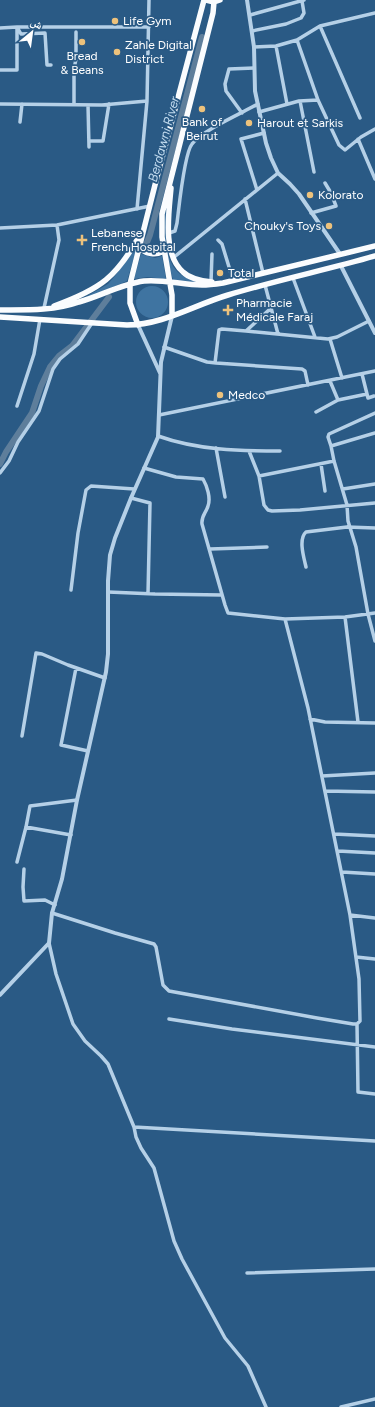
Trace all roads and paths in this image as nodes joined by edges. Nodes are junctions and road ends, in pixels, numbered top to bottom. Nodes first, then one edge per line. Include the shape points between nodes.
1 (149, 0) edge
2 (205, 0) edge
3 (247, 0) edge
4 (303, 0) edge
5 (217, 1) edge
6 (202, 10) junction
7 (213, 13) junction
8 (375, 13) edge
9 (250, 15) junction
10 (320, 26) junction
11 (17, 27) junction
12 (149, 27) junction
13 (0, 28) edge
14 (252, 31) junction
15 (76, 32) dead end
16 (297, 40) junction
17 (254, 46) junction
18 (276, 46) junction
19 (51, 65) dead end
20 (254, 68) junction
21 (0, 70) edge
22 (318, 100) junction
23 (147, 101) junction
24 (300, 101) junction
25 (0, 104) edge
26 (22, 104) junction
27 (109, 104) junction
28 (258, 104) junction
29 (287, 104) junction
30 (74, 105) junction
31 (88, 105) junction
32 (260, 112) junction
33 (242, 113) junction
34 (360, 118) dead end
35 (20, 122) dead end
36 (375, 129) edge
37 (264, 133) junction
38 (358, 138) junction
39 (89, 141) junction
40 (89, 147) dead end
41 (314, 172) dead end
42 (278, 173) junction
43 (171, 177) junction
44 (375, 179) edge
45 (325, 183) dead end
46 (257, 190) junction
47 (245, 199) junction
48 (150, 206) junction
49 (138, 209) junction
50 (311, 213) junction
51 (148, 214) junction
52 (146, 222) junction
53 (57, 225) junction
54 (0, 228) edge
55 (169, 233) junction
56 (218, 240) dead end
57 (375, 246) edge
58 (140, 248) junction
59 (164, 251) junction
60 (350, 252) junction
61 (212, 254) dead end
62 (340, 254) junction
63 (375, 256) edge
64 (173, 258) junction
65 (328, 258) junction
66 (354, 262) junction
67 (341, 266) junction
68 (330, 269) junction
69 (263, 274) junction
70 (293, 278) junction
71 (232, 281) junction
72 (170, 282) junction
73 (211, 282) junction
74 (130, 284) junction
75 (265, 285) junction
76 (46, 308) junction
77 (270, 309) junction
78 (0, 310) edge
79 (172, 316) junction
80 (0, 317) edge
81 (40, 319) junction
82 (369, 320) junction
83 (92, 323) junction
84 (138, 325) junction
85 (246, 331) junction
86 (278, 334) junction
87 (375, 334) edge
88 (315, 337) junction
89 (330, 339) junction
90 (164, 347) junction
91 (215, 363) junction
92 (375, 371) edge
93 (160, 373) junction
94 (362, 374) junction
95 (342, 378) junction
96 (330, 381) junction
97 (308, 385) junction
98 (367, 394) junction
99 (374, 396) edge
100 (338, 400) junction
101 (17, 406) dead end
102 (316, 412) dead end
103 (375, 413) edge
104 (160, 415) junction
105 (375, 433) edge
106 (158, 436) junction
107 (331, 446) junction
108 (216, 448) junction
109 (249, 451) junction
110 (280, 451) dead end
111 (334, 461) junction
112 (321, 464) junction
113 (144, 468) junction
114 (0, 473) edge
115 (259, 476) junction
116 (375, 484) edge
117 (134, 489) junction
118 (343, 489) junction
119 (325, 491) dead end
120 (225, 497) dead end
121 (131, 498) junction
122 (375, 503) edge
123 (347, 505) junction
124 (350, 527) junction
125 (375, 528) edge
126 (267, 547) dead end
127 (210, 549) junction
128 (306, 567) dead end
129 (71, 590) dead end
130 (108, 592) junction
131 (148, 594) junction
132 (222, 595) junction
133 (375, 613) edge
134 (368, 614) junction
135 (344, 617) junction
136 (285, 619) junction
137 (375, 640) edge
138 (76, 668) junction
139 (105, 678) junction
140 (310, 719) junction
141 (358, 722) junction
142 (375, 723) edge
143 (22, 736) dead end
144 (88, 751) junction
145 (375, 773) edge
146 (322, 776) junction
147 (326, 792) junction
148 (375, 792) edge
149 (77, 800) junction
150 (26, 827) junction
151 (334, 834) junction
152 (70, 835) junction
153 (375, 836) edge
154 (338, 852) junction
155 (375, 853) edge
156 (17, 862) dead end
157 (24, 869) dead end
158 (342, 872) junction
159 (375, 874) edge
160 (55, 905) junction
161 (52, 913) junction
162 (350, 915) junction
163 (375, 918) edge
164 (49, 943) junction
165 (356, 957) junction
166 (375, 959) edge
167 (0, 996) edge
168 (169, 1019) dead end
169 (357, 1024) junction
170 (357, 1046) junction
171 (375, 1047) edge
172 (375, 1094) edge
173 (134, 1126) junction
174 (375, 1142) edge
175 (375, 1269) edge
176 (247, 1273) dead end
177 (375, 1399) edge
178 (266, 1407) edge
179 (341, 1407) edge

1 - 12 street
2 - 5 highway
2 - 6 highway
3 - 9 street
4 - 9 street
4 - 14 street via 304,13 301,18
5 - 7 highway
6 - 7 highway via 208,9
6 - 48 highway
7 - 43 highway
8 - 10 street
9 - 14 street
10 - 16 street
10 - 34 street
11 - 12 street
11 - 13 street
11 - 19 street via 22,34 46,33 47,65
11 - 21 street via 17,70
12 - 23 street
14 - 17 street
15 - 30 street
16 - 18 street
16 - 22 street
17 - 18 street
17 - 20 street
18 - 29 street
20 - 28 street
20 - 33 street via 229,69 225,84 226,92
22 - 24 street
22 - 38 street via 335,138 344,150
23 - 27 street
23 - 49 street
24 - 29 street
24 - 41 street
25 - 26 street
26 - 30 street
26 - 35 street
27 - 31 street
27 - 39 street via 103,141
28 - 32 street
28 - 33 street
29 - 32 street
30 - 31 street
31 - 39 street
32 - 37 street
33 - 55 street via 210,130 190,146 177,223 175,231
36 - 38 street
37 - 42 street
37 - 46 street via 241,139
38 - 44 street
39 - 40 street
42 - 46 street
42 - 50 street via 290,184
43 - 55 highway
43 - 59 highway via 161,221
45 - 50 street via 336,206
46 - 47 street
47 - 64 street
47 - 69 street
48 - 49 street
48 - 51 highway
49 - 51 street
49 - 53 street
50 - 62 street
51 - 52 highway
52 - 58 highway
52 - 76 highway via 130,252 111,276 93,290
53 - 54 street
53 - 76 street via 59,240
55 - 64 highway
56 - 71 street via 222,244
57 - 60 highway
58 - 59 highway via 153,254
58 - 74 highway
59 - 72 highway
60 - 62 highway
60 - 66 highway
61 - 73 street
62 - 65 highway
63 - 66 highway
64 - 73 highway via 185,274
65 - 68 highway
65 - 69 highway
66 - 67 highway
67 - 68 highway
67 - 82 street
68 - 70 highway
69 - 71 highway
70 - 75 highway
70 - 88 street
71 - 72 highway via 204,285
71 - 73 highway
72 - 74 highway via 145,281
72 - 79 highway
74 - 76 highway via 78,303
74 - 84 highway via 130,304
75 - 77 street
75 - 79 highway via 212,300
76 - 78 highway
77 - 85 street
77 - 86 street
79 - 84 highway
79 - 90 street
80 - 81 highway
81 - 83 highway
81 - 101 street via 34,354
82 - 87 street
82 - 89 street
83 - 84 highway
83 - 114 street via 78,344 57,362 39,412
84 - 93 street
85 - 86 street
85 - 91 street via 220,330
86 - 88 street
88 - 89 street
89 - 95 street
90 - 91 street
90 - 93 street
91 - 97 street via 302,369 305,371
92 - 94 street
93 - 104 street
94 - 95 street
94 - 98 street
95 - 96 street
96 - 97 street
96 - 100 street
97 - 104 street
98 - 99 street via 368,398
98 - 100 street
100 - 102 street
103 - 107 street via 329,434
104 - 106 street
105 - 107 street
106 - 108 street via 186,445
106 - 113 street
107 - 111 street
108 - 109 street
108 - 120 street
109 - 110 street
109 - 115 street
111 - 112 street
111 - 118 street
112 - 115 street
112 - 119 street
113 - 117 street
113 - 127 street via 176,477 203,479 209,502 202,524
115 - 123 street via 264,505 270,511
116 - 118 street
117 - 121 street
117 - 129 street via 91,486 86,490
118 - 123 street
121 - 130 street via 112,548
121 - 131 street via 150,503
122 - 123 street
123 - 124 street
124 - 125 street
124 - 128 street via 303,534
124 - 134 street
126 - 127 street
127 - 132 street
130 - 131 street
130 - 139 street via 108,654
131 - 132 street
132 - 136 street via 226,610 230,614
133 - 134 street
134 - 135 street
134 - 137 street
135 - 136 street
135 - 141 street
136 - 140 street
138 - 139 street
138 - 143 street via 42,654 35,654
138 - 144 street via 61,744
139 - 144 street
140 - 141 street via 325,722
140 - 146 street
141 - 142 street
144 - 149 street
145 - 146 street
146 - 147 street
147 - 148 street
147 - 151 street
149 - 150 street via 30,806
149 - 152 street
150 - 152 street
150 - 156 street
151 - 153 street
151 - 154 street
152 - 160 street
154 - 155 street
154 - 158 street
157 - 160 street via 24,901 45,900
158 - 159 street
158 - 162 street
160 - 161 street
161 - 164 street
161 - 169 street via 154,944 163,985 169,991
162 - 163 street
162 - 165 street
164 - 167 street
164 - 173 street via 56,974 73,1024 85,1041 108,1064
165 - 166 street
165 - 169 street via 360,1010 360,1020
168 - 170 street
169 - 170 street
170 - 171 street
170 - 172 street via 358,1092
173 - 174 street
173 - 178 street via 141,1148 154,1168 174,1241 182,1259 225,1338 250,1370
175 - 176 street
177 - 179 street

